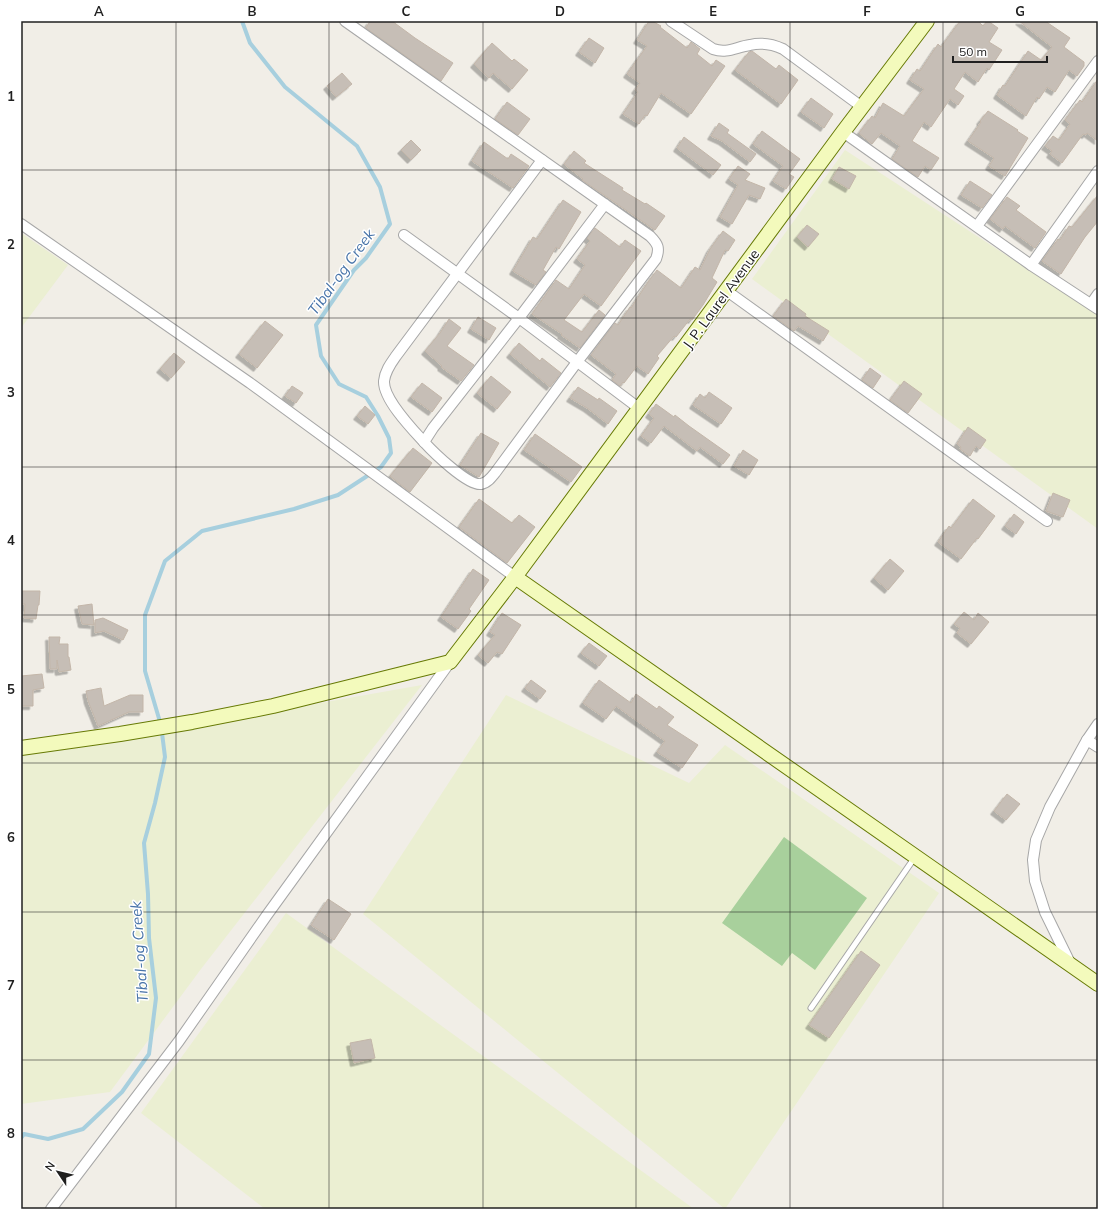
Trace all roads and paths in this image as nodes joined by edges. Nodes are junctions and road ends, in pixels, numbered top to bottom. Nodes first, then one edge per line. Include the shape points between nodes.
1 (345, 21) edge
2 (671, 21) edge
3 (927, 21) edge
4 (1098, 61) edge
5 (862, 107) junction
6 (843, 132) junction
7 (542, 160) junction
8 (1098, 171) edge
9 (605, 204) junction
10 (21, 224) edge
11 (977, 226) junction
12 (404, 235) dead end
13 (1031, 265) junction
14 (458, 274) junction
15 (726, 291) junction
16 (1098, 294) edge
17 (1094, 307) edge
18 (520, 318) junction
19 (576, 362) junction
20 (640, 408) junction
21 (424, 442) junction
22 (1047, 521) dead end
23 (515, 578) junction
24 (450, 662) junction
25 (1098, 724) edge
26 (1087, 740) junction
27 (1098, 747) edge
28 (21, 748) edge
29 (915, 856) junction
30 (1071, 965) junction
31 (1098, 984) edge
32 (811, 1008) dead end
33 (51, 1209) edge

1 - 7 street
2 - 5 street via 720,52 761,43 783,49
3 - 5 street, J. P. Laurel Avenue
4 - 11 street
5 - 6 street, J. P. Laurel Avenue
6 - 11 street
6 - 15 street, J. P. Laurel Avenue
7 - 9 street
7 - 14 street
8 - 13 street
9 - 18 street
9 - 19 street via 650,236 659,252
10 - 23 street via 250,383
11 - 13 street
12 - 14 street
13 - 17 street
14 - 18 street
14 - 21 street via 396,356 384,380 385,389 401,416
15 - 20 street, J. P. Laurel Avenue
15 - 22 street
16 - 17 street
18 - 19 street
18 - 21 street
19 - 20 street
19 - 21 street via 487,482 480,485 471,483 435,455
20 - 23 street, J. P. Laurel Avenue
23 - 24 street, J. P. Laurel Avenue
23 - 29 street
24 - 28 street via 251,710 134,732
24 - 33 street via 266,915 179,1042
25 - 26 street
26 - 27 street
26 - 30 street via 1050,807 1036,840 1033,860 1035,881 1045,912
29 - 30 street
29 - 32 lane
30 - 31 street

